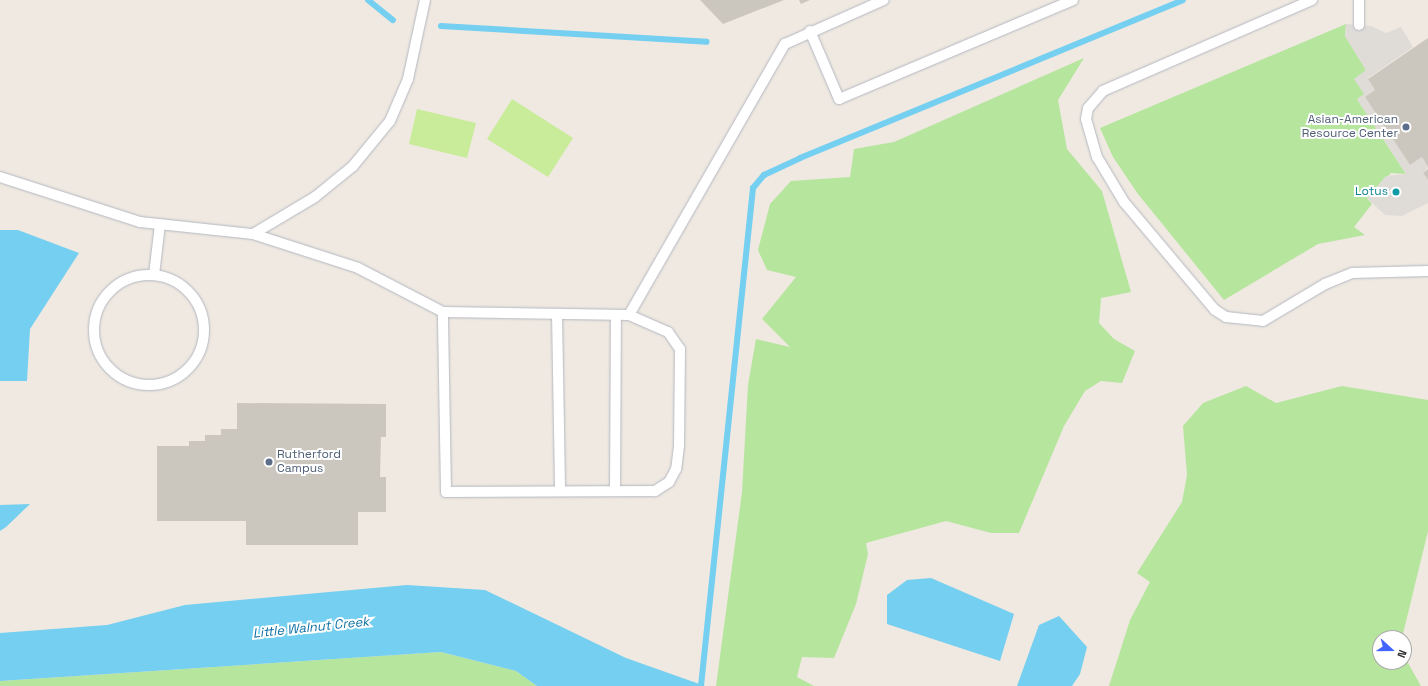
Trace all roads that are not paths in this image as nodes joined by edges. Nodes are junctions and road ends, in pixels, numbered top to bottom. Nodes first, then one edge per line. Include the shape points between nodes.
1 (425, 0) edge
2 (884, 0) edge
3 (1073, 0) edge
4 (1312, 0) edge
5 (1359, 0) edge
6 (1359, 25) dead end
7 (810, 31) junction
8 (0, 176) edge
9 (160, 224) junction
10 (253, 234) junction
11 (1428, 271) edge
12 (154, 275) junction
13 (443, 312) junction
14 (557, 314) junction
15 (616, 315) junction
16 (629, 316) junction
17 (560, 491) junction
18 (615, 491) junction

1 - 10 lane via 408,79 390,121 354,166 315,197
2 - 7 lane
3 - 7 lane via 839,100
4 - 11 lane via 1103,91 1088,108 1086,119 1097,157 1124,202 1215,310 1226,317 1263,321 1325,284 1352,273
5 - 6 lane
7 - 16 lane via 784,44
8 - 9 lane via 140,222
9 - 10 lane
9 - 12 lane
10 - 13 lane via 358,268
12 - 12 lane via 136,277 119,284 106,296 97,312 94,330 97,349 106,365 119,377 136,384 154,385 187,370 198,356 203,339 203,321 194,299 172,280
13 - 14 lane
13 - 17 lane via 446,492
14 - 15 lane
14 - 17 lane
15 - 16 lane
15 - 18 lane
16 - 18 lane via 668,332 680,349 679,446 676,469 669,482 655,491
17 - 18 lane

